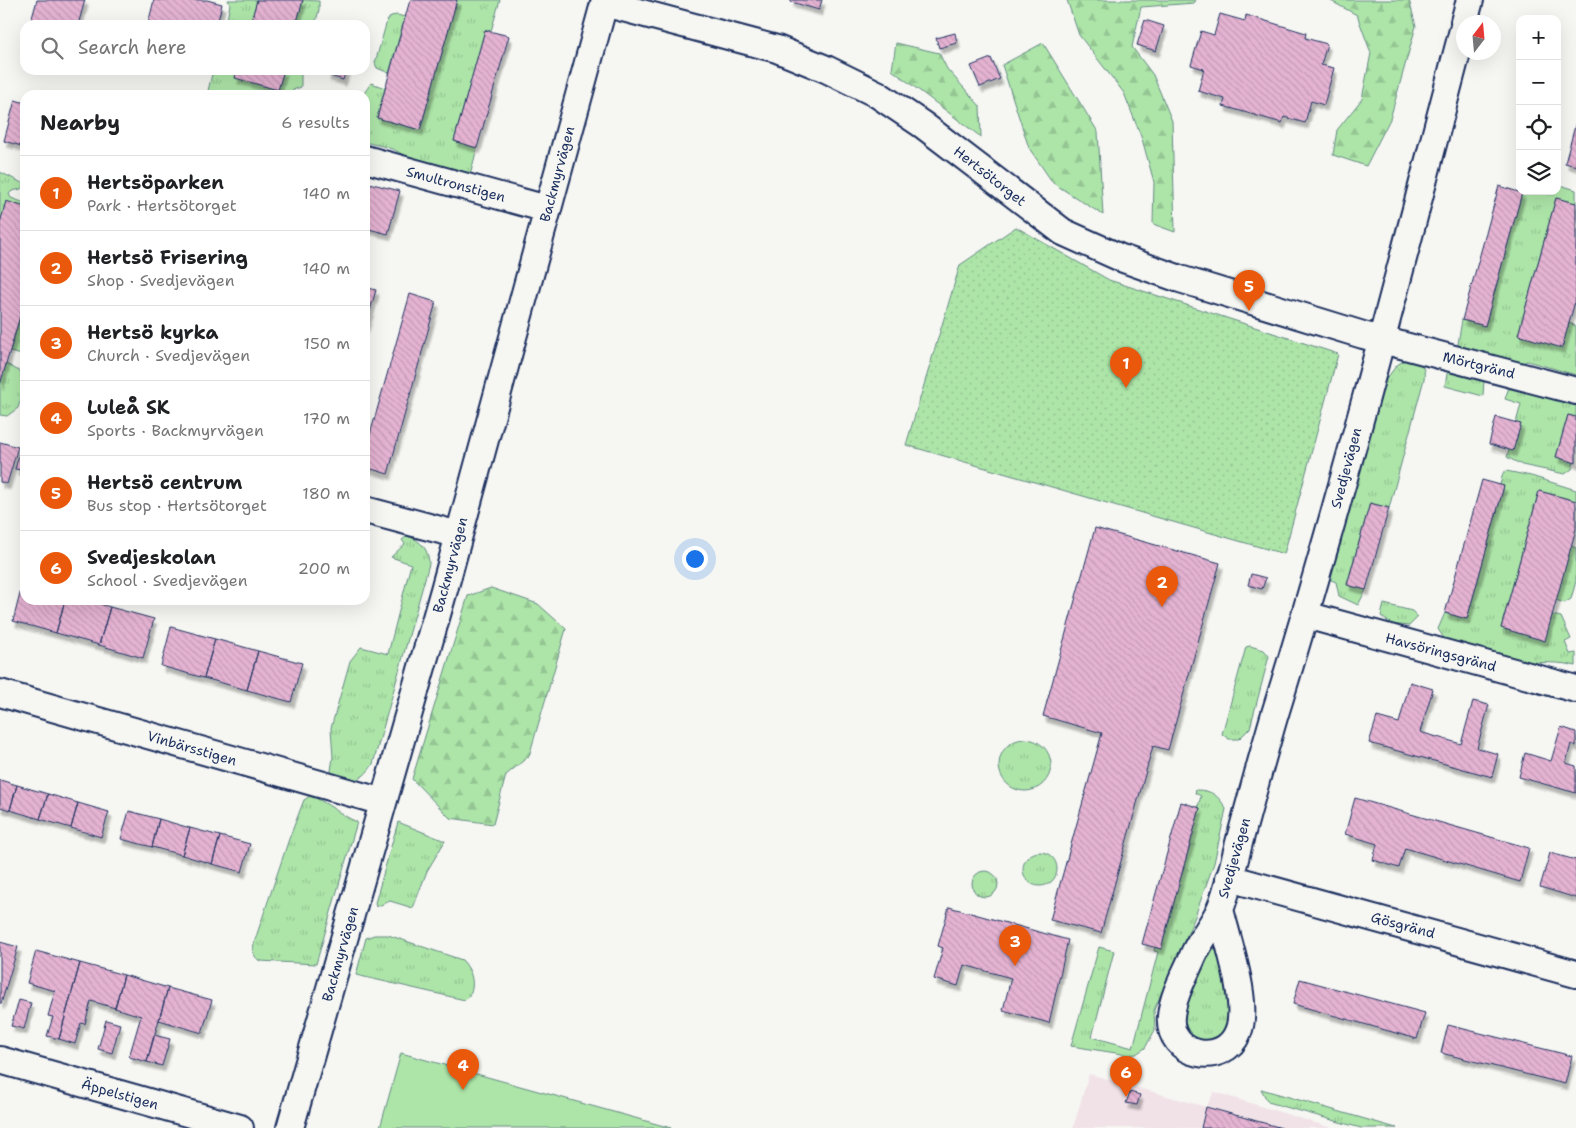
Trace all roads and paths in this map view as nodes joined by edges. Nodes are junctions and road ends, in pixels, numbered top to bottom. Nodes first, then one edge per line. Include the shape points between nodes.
1 (1470, 0) edge
2 (604, 1) edge
3 (1466, 15) edge
4 (1456, 54) edge
5 (370, 161) edge
6 (547, 209) junction
7 (1381, 340) junction
8 (1576, 391) edge
9 (370, 511) edge
10 (459, 535) junction
11 (1306, 615) junction
12 (1576, 689) edge
13 (0, 693) edge
14 (383, 802) junction
15 (1229, 878) junction
16 (1220, 908) junction
17 (1576, 974) edge
18 (0, 1060) edge
19 (240, 1128) edge
20 (290, 1128) edge

1 - 3 street, Svedjevägen
2 - 6 street, Backmyrvägen
2 - 7 street, Hertsötorget via 776,49 877,94 923,125 1063,232 1083,242 1180,279
4 - 7 street, Svedjevägen
5 - 6 street, Smultronstigen
6 - 10 street, Backmyrvägen
7 - 8 street, Mörtgränd
7 - 11 street, Svedjevägen
9 - 10 street
10 - 14 street, Backmyrvägen
11 - 12 street, Havsöringsgränd
11 - 15 street, Svedjevägen via 1262,756
13 - 14 street, Vinbärsstigen
14 - 20 street, Backmyrvägen
15 - 16 street, Svedjevägen
15 - 17 street, Gösgränd
16 - 16 street, Svedjevägen via 1242,1013 1234,1042 1221,1051 1202,1054 1180,1045 1172,1033 1171,1017 1176,995 1197,947
18 - 19 street, Äppelstigen

